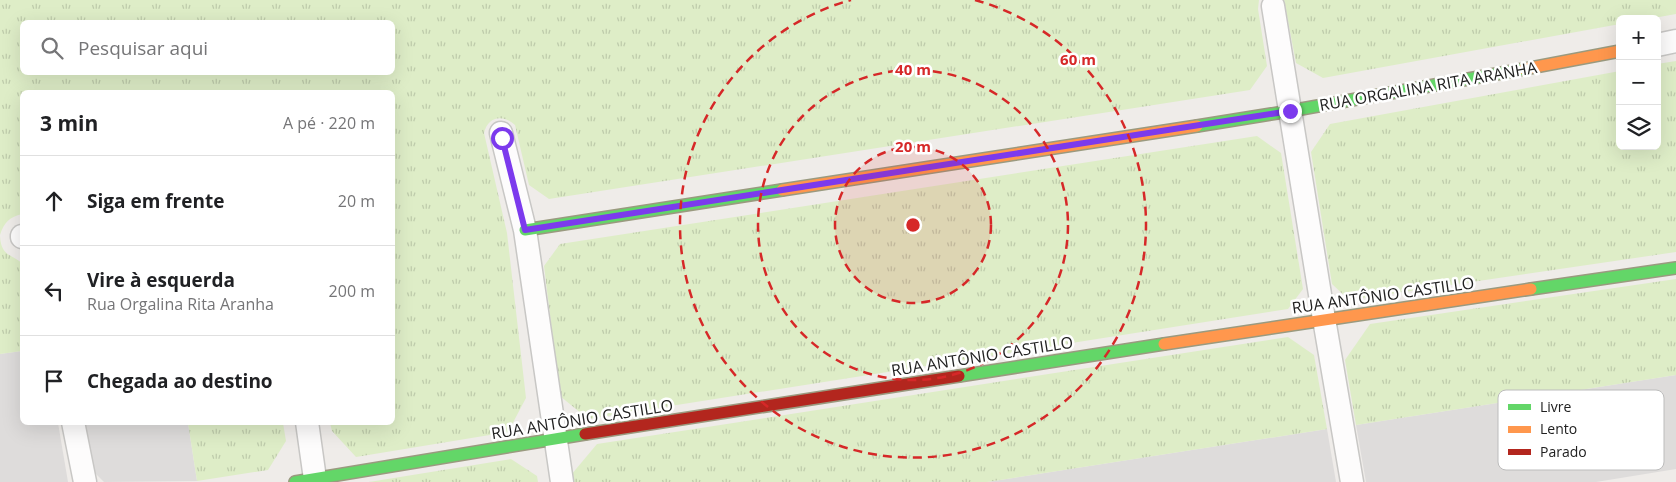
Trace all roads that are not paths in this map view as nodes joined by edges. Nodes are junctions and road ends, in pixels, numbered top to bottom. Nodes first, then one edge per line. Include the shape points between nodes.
1 (1273, 6) dead end
2 (1676, 41) edge
3 (1661, 43) edge
4 (1616, 52) edge
5 (1290, 111) junction
6 (500, 134) dead end
7 (525, 230) junction
8 (1676, 268) edge
9 (1324, 320) junction
10 (74, 425) edge
11 (307, 425) edge
12 (555, 439) junction
13 (305, 480) edge
14 (85, 482) edge
15 (562, 482) edge
16 (1352, 482) edge

1 - 5 street
2 - 3 street
4 - 5 street, RUA ORGALINA RITA ARANHA
5 - 7 street, RUA ORGALINA RITA ARANHA
5 - 9 street
6 - 7 street
7 - 12 street
8 - 9 street, RUA ANTÔNIO CASTILLO
9 - 12 street, RUA ANTÔNIO CASTILLO
9 - 16 street
10 - 14 street
11 - 13 street
12 - 13 street, RUA ANTÔNIO CASTILLO
12 - 15 street

